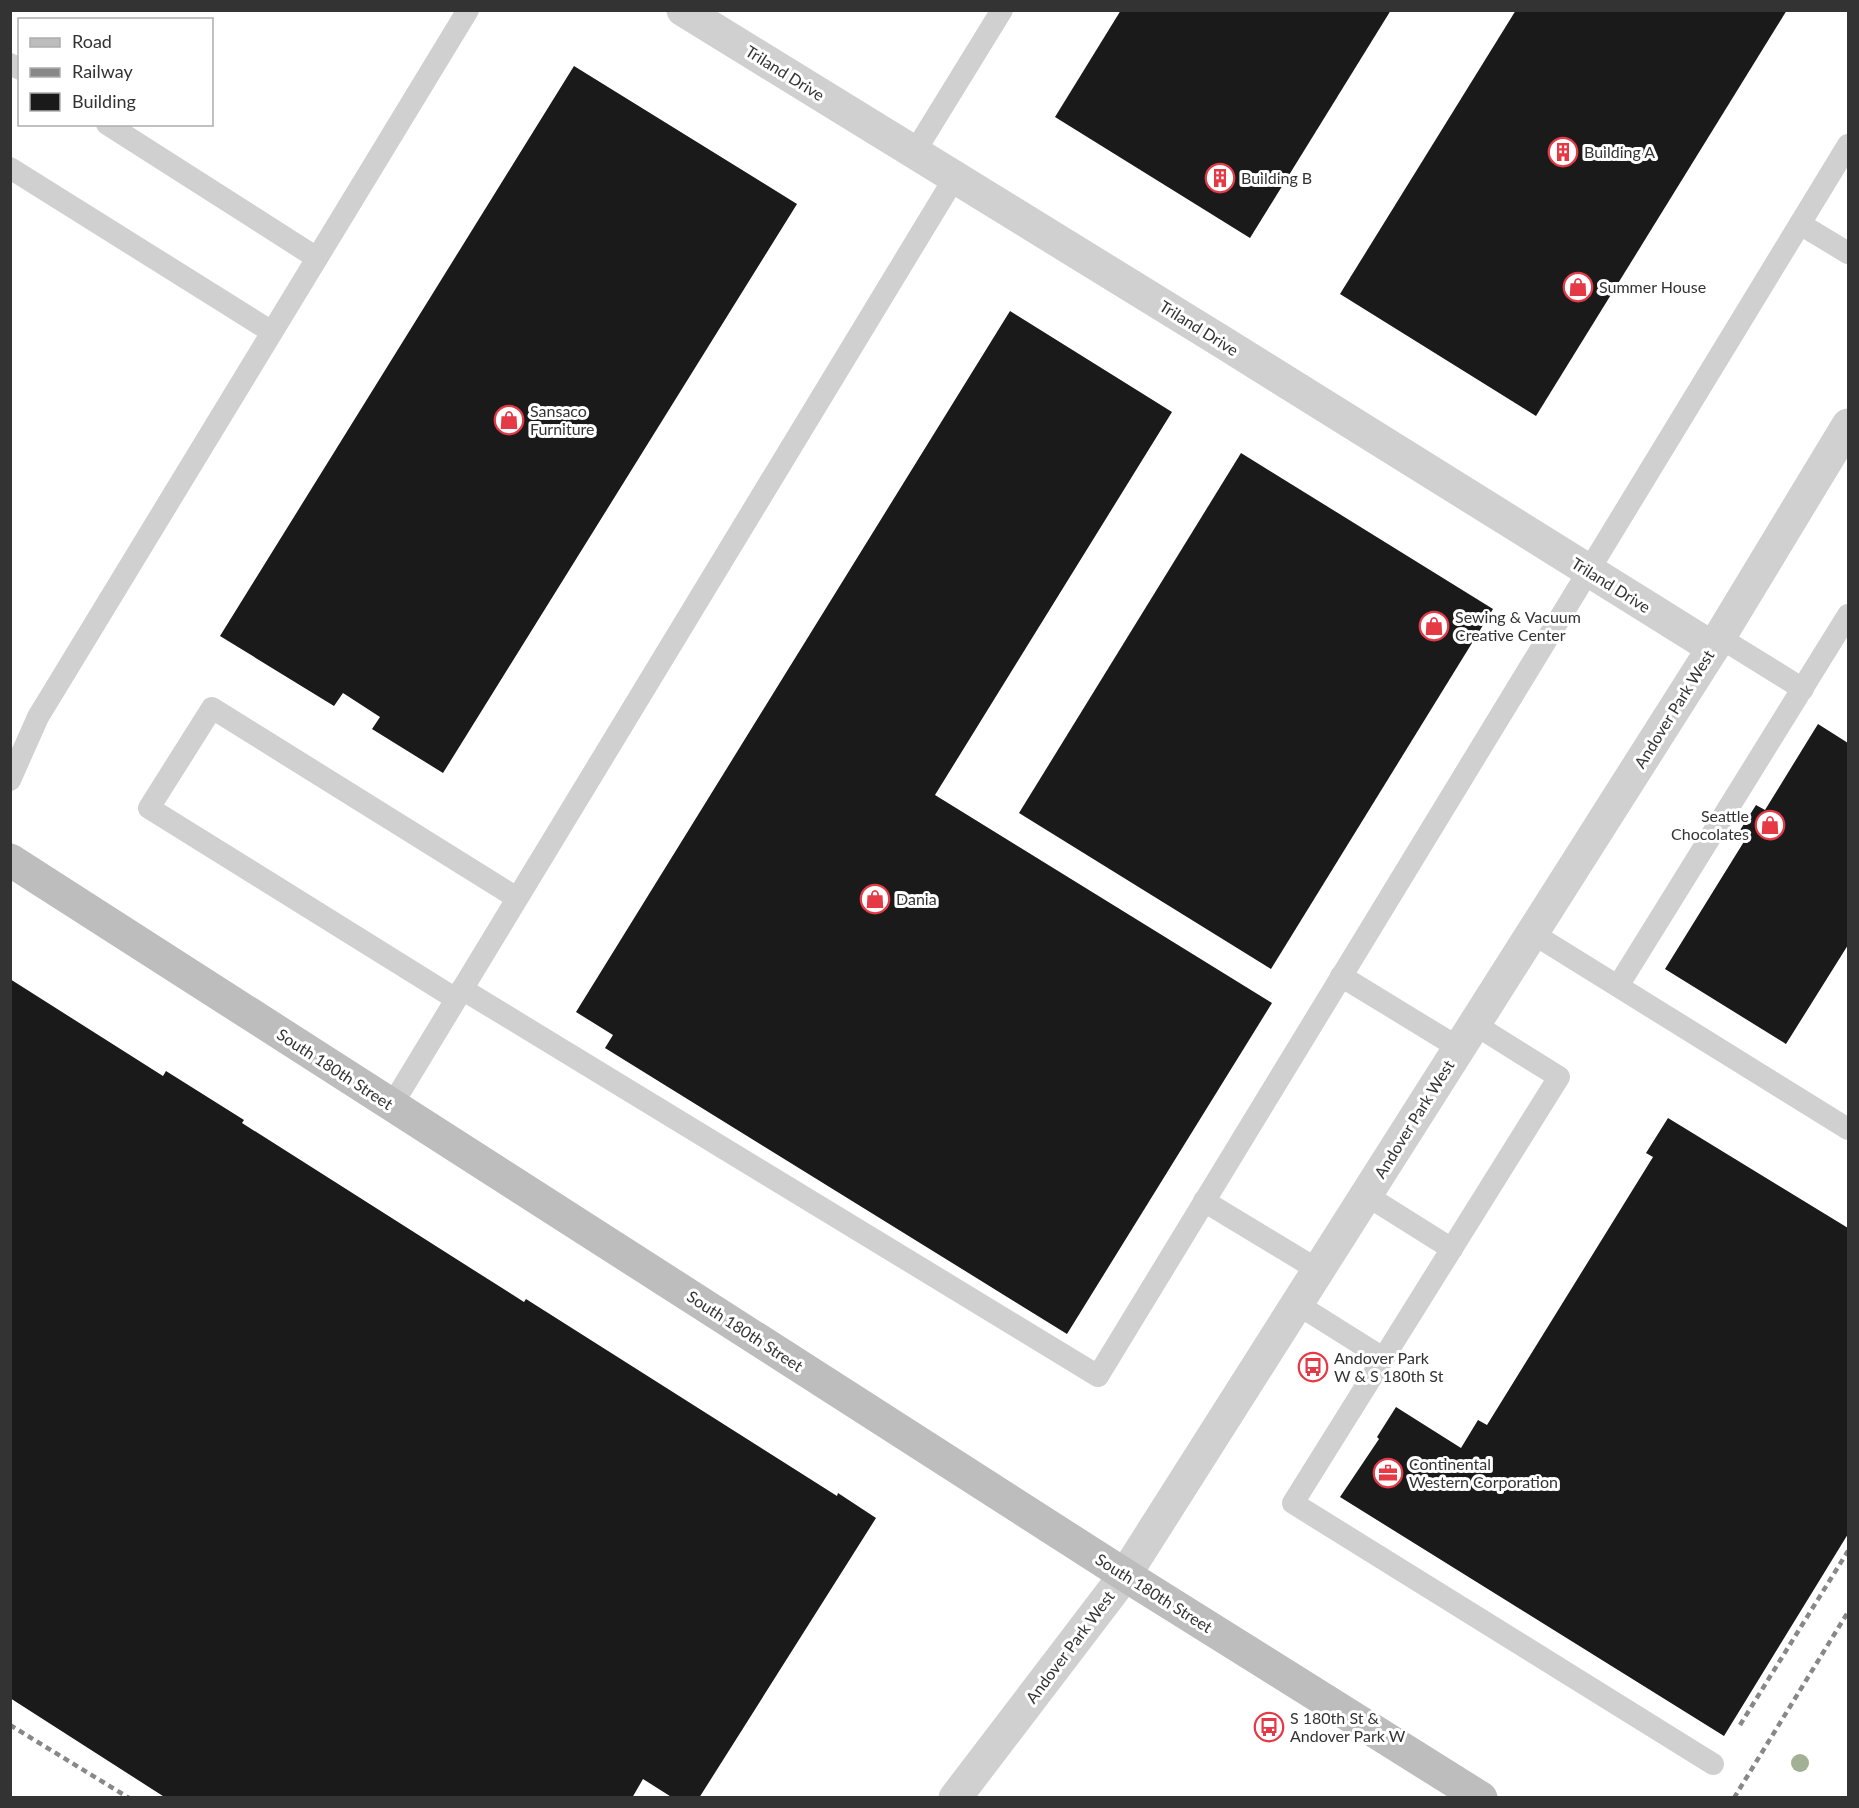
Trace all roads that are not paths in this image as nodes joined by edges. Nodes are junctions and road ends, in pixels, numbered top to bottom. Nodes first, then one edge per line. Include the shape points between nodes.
1 (468, 10) edge
2 (683, 10) edge
3 (1002, 10) edge
4 (110, 126) edge
5 (1848, 144) edge
6 (914, 153) junction
7 (10, 168) edge
8 (955, 177) junction
9 (1800, 224) junction
10 (1848, 253) edge
11 (317, 258) junction
12 (273, 332) junction
13 (1848, 424) edge
14 (1588, 571) junction
15 (1848, 615) edge
16 (1716, 643) junction
17 (1803, 689) junction
18 (10, 780) edge
19 (10, 860) edge
20 (517, 898) junction
21 (1532, 933) junction
22 (1341, 976) junction
23 (1618, 986) junction
24 (459, 994) junction
25 (1467, 1036) junction
26 (392, 1105) junction
27 (1848, 1130) edge
28 (1366, 1195) junction
29 (1204, 1201) junction
30 (1452, 1249) junction
31 (1318, 1270) junction
32 (1297, 1304) junction
33 (1383, 1358) junction
34 (1125, 1575) junction
35 (1713, 1764) dead end
36 (955, 1797) edge
37 (1481, 1797) edge

1 - 11 lane
2 - 6 street, Triland Drive
3 - 6 lane
4 - 11 lane
5 - 9 lane
6 - 8 street, Triland Drive
7 - 12 lane
8 - 14 street, Triland Drive
8 - 20 lane
9 - 10 lane
9 - 14 lane
11 - 12 lane
12 - 18 lane via 38,717
13 - 16 street, Andover Park West
14 - 16 street, Triland Drive
14 - 22 lane
15 - 17 lane
16 - 17 lane
16 - 21 street, Andover Park West
17 - 23 lane
19 - 26 main road, South 180th Street
20 - 24 lane
20 - 24 lane via 212,708 150,808
21 - 23 lane
21 - 25 street, Andover Park West
22 - 25 lane
22 - 29 lane
23 - 27 lane
24 - 26 lane
24 - 29 lane via 1098,1376
25 - 28 street, Andover Park West
25 - 30 lane via 1559,1077
26 - 34 main road, South 180th Street
28 - 30 lane
28 - 31 street, Andover Park West
29 - 31 lane
30 - 33 lane
31 - 32 street, Andover Park West
32 - 33 lane
32 - 34 street, Andover Park West
33 - 35 lane via 1293,1503
34 - 36 street, Andover Park West
34 - 37 main road, South 180th Street

